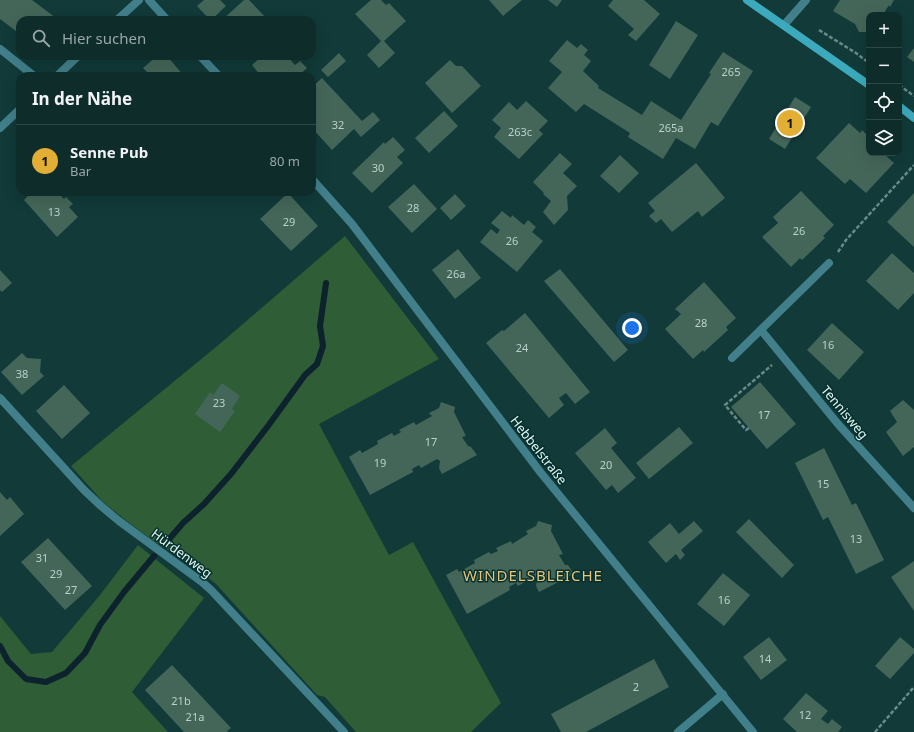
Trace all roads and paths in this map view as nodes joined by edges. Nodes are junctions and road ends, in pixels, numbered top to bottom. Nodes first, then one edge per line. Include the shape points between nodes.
1 (139, 0) edge
2 (149, 0) edge
3 (746, 0) edge
4 (806, 0) edge
5 (121, 16) edge
6 (163, 16) edge
7 (784, 25) junction
8 (819, 30) dead end
9 (0, 49) edge
10 (74, 60) edge
11 (204, 60) edge
12 (866, 61) edge
13 (29, 72) edge
14 (61, 72) edge
15 (215, 72) edge
16 (868, 84) edge
17 (902, 87) edge
18 (914, 96) edge
19 (902, 108) edge
20 (16, 113) edge
21 (914, 118) edge
22 (0, 128) edge
23 (914, 165) edge
24 (316, 184) edge
25 (829, 263) joint
26 (761, 330) junction
27 (783, 356) junction
28 (732, 358) dead end
29 (0, 398) edge
30 (749, 428) dead end
31 (914, 508) edge
32 (914, 687) edge
33 (723, 694) junction
34 (344, 732) edge
35 (678, 732) edge
36 (753, 732) edge
37 (875, 732) edge

1 - 5 street
2 - 6 street
3 - 7 main road
4 - 7 street
7 - 16 main road
8 - 12 path
9 - 13 street
10 - 14 street
11 - 15 street
17 - 18 path
19 - 21 main road
20 - 22 street
23 - 25 path via 846,240
24 - 33 street, Hebbelstraße via 352,224 541,473
25 - 26 street
26 - 27 street, Tennisweg
26 - 28 street
27 - 30 path via 725,405 746,430
27 - 31 street, Tennisweg via 838,424
29 - 34 street, Hürdenweg via 101,506 211,590
32 - 37 path
33 - 35 street
33 - 36 street, Hebbelstraße

